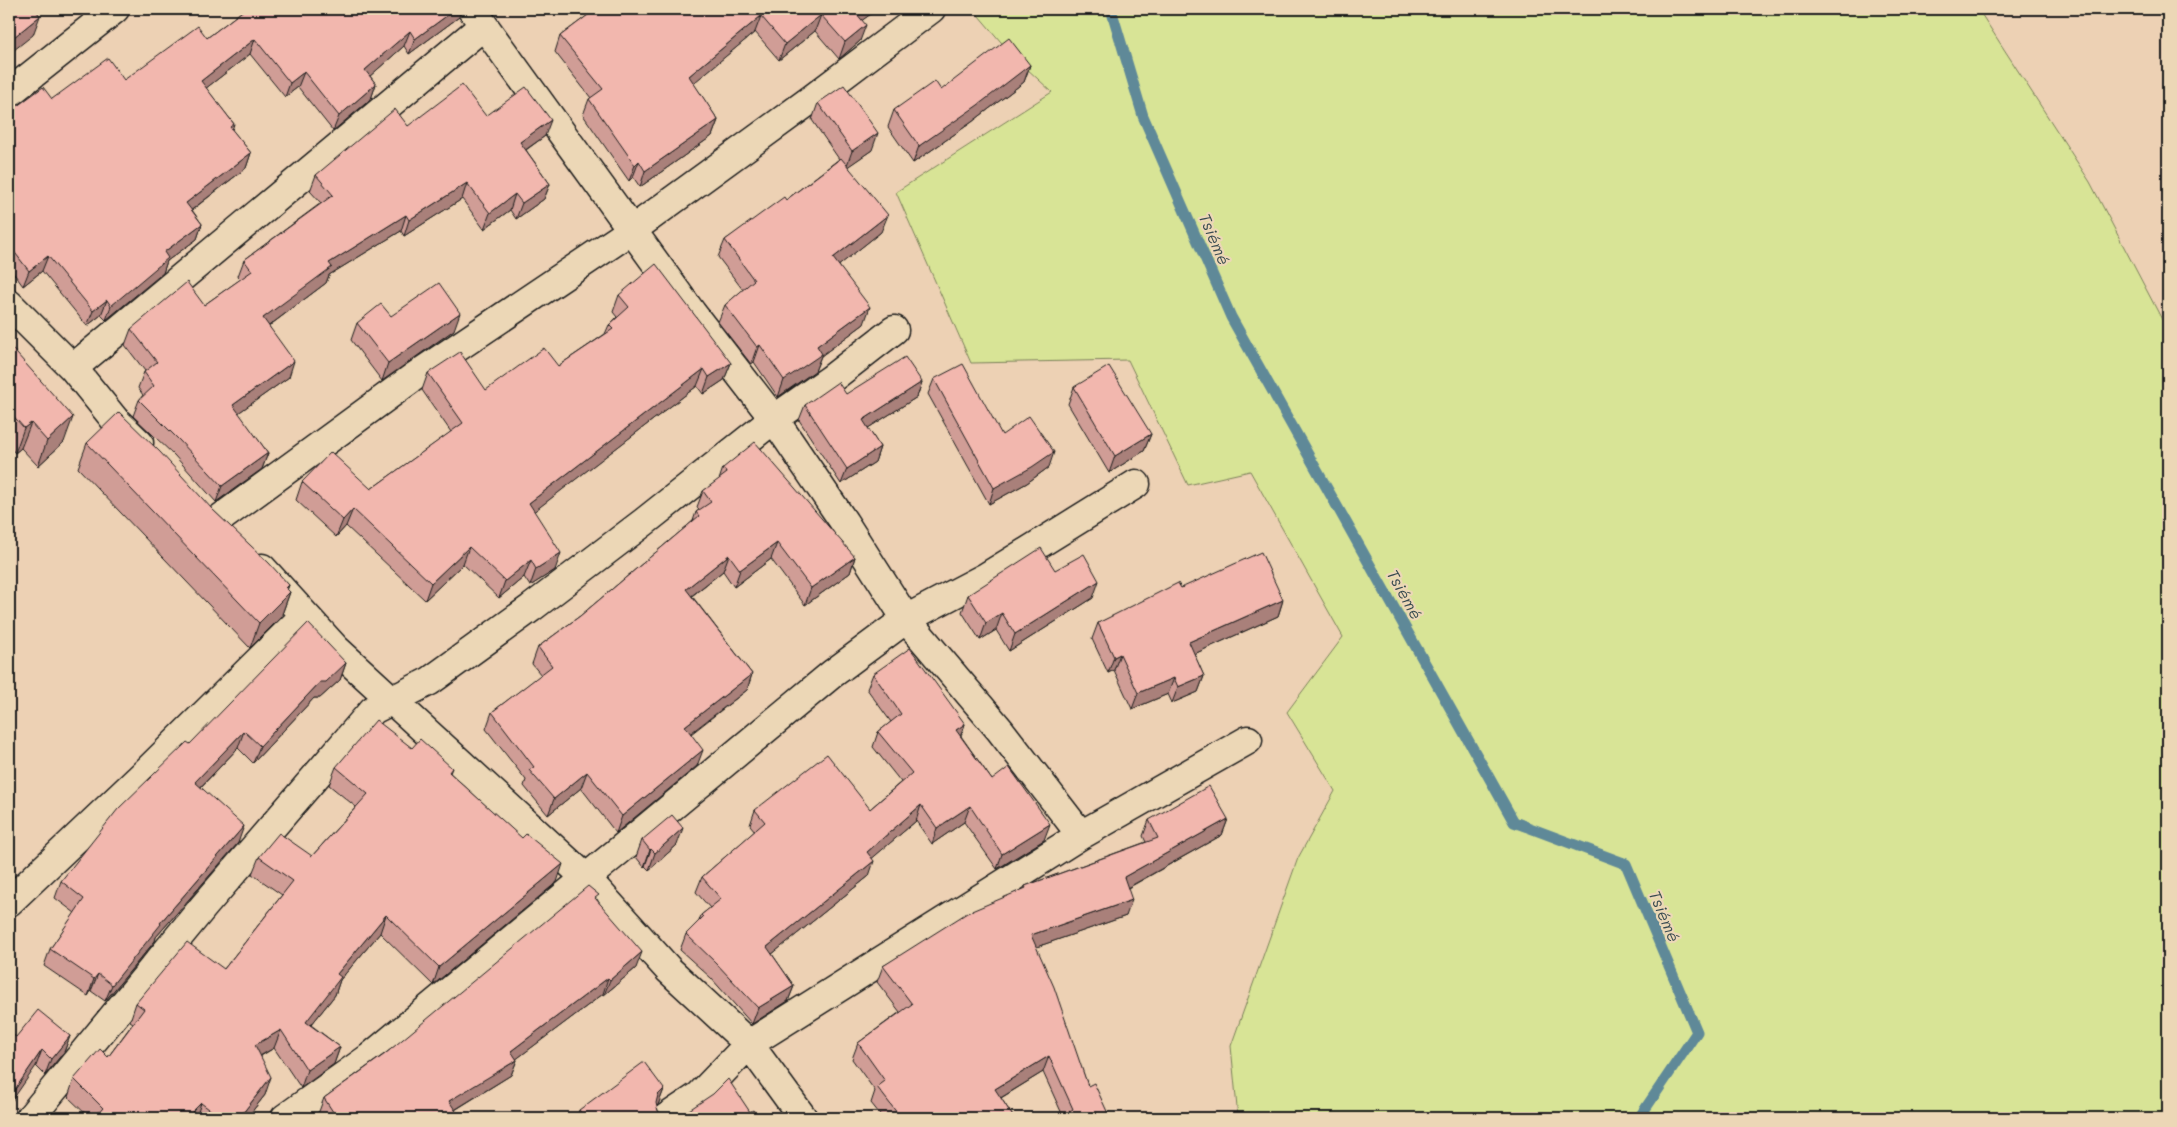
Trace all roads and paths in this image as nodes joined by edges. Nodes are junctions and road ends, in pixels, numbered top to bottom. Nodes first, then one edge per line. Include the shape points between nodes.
1 (115, 9) edge
2 (931, 9) edge
3 (477, 18) edge
4 (9, 93) edge
5 (632, 230) junction
6 (9, 304) edge
7 (894, 330) dead end
8 (73, 368) junction
9 (774, 419) junction
10 (156, 459) edge
11 (1136, 484) dead end
12 (194, 502) edge
13 (214, 523) junction
14 (304, 616) junction
15 (906, 619) junction
16 (390, 700) junction
17 (1248, 740) dead end
18 (1081, 835) junction
19 (586, 878) junction
20 (9, 902) edge
21 (749, 1044) junction
22 (30, 1118) edge
23 (285, 1118) edge
24 (666, 1118) edge
25 (803, 1118) edge

1 - 4 street
2 - 5 street
3 - 5 street
3 - 8 street
5 - 9 street
5 - 13 street via 415,376
6 - 8 street
7 - 9 street
8 - 10 street via 114,420
9 - 15 street
9 - 16 street via 531,608 430,681
11 - 15 street via 986,577
12 - 13 street
13 - 14 street via 271,577
14 - 16 street
14 - 20 street
15 - 18 street via 1000,730
15 - 19 street via 832,674
16 - 19 street
16 - 22 street via 373,710 350,736 204,906
17 - 18 street
18 - 21 street
19 - 21 street via 669,970
19 - 23 street via 369,1058
21 - 24 street via 699,1096
21 - 25 street

